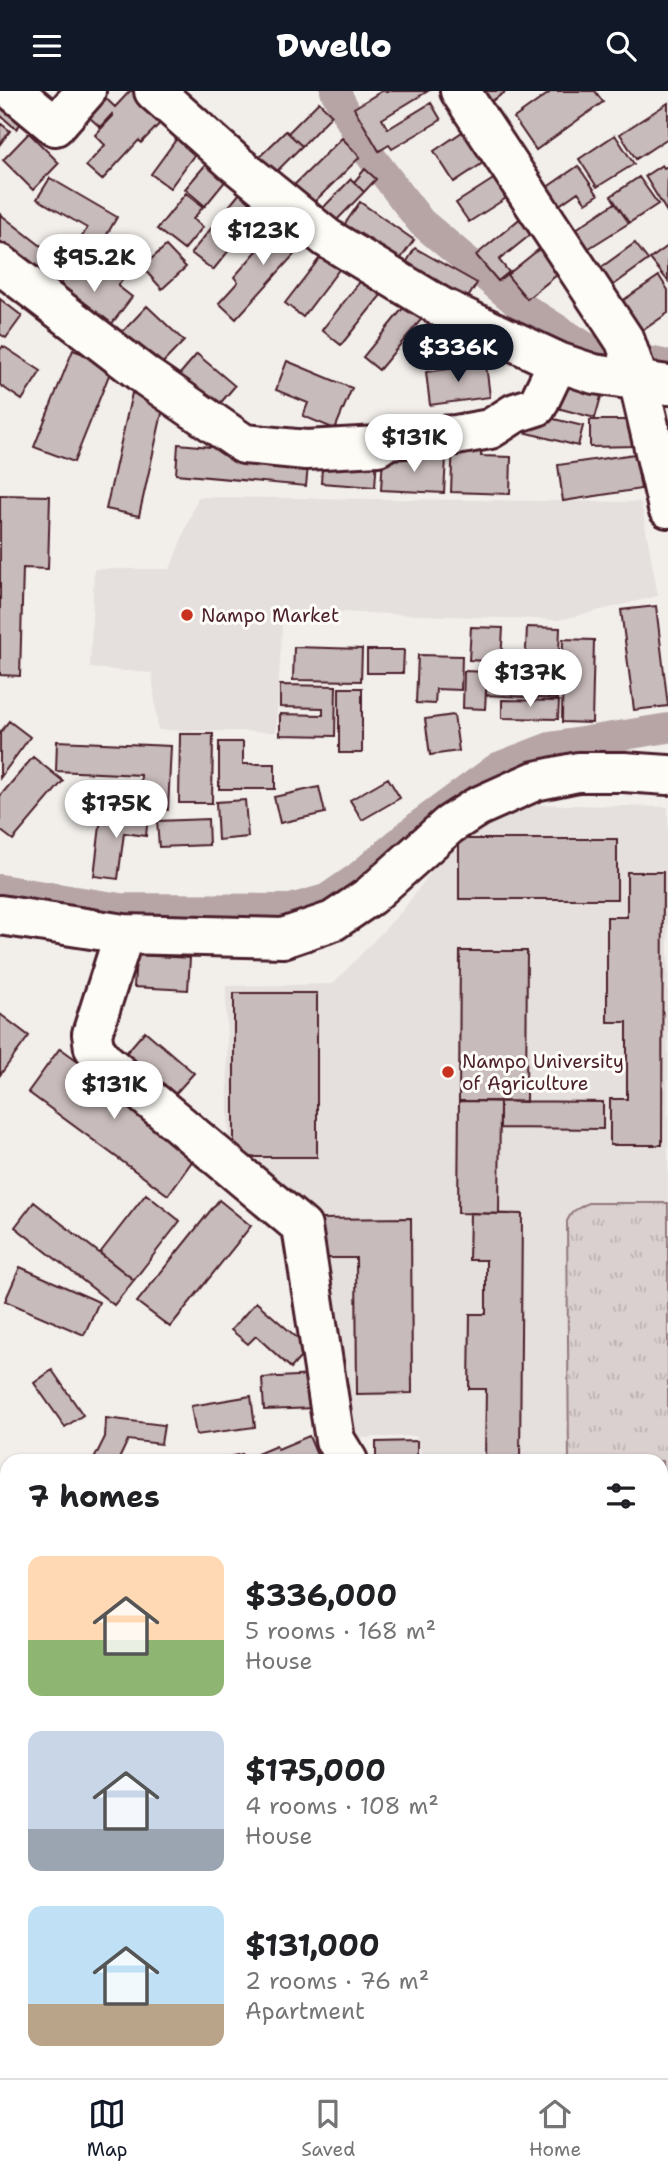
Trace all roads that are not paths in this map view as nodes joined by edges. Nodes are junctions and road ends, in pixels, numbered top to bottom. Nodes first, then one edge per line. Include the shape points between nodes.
1 (13, 91) edge
2 (86, 91) edge
3 (154, 91) edge
4 (460, 91) edge
5 (0, 264) edge
6 (558, 362) junction
7 (653, 382) edge
8 (668, 508) edge
9 (668, 775) edge
10 (6, 906) edge
11 (124, 934) junction
12 (344, 1454) edge

1 - 2 street via 55,126
3 - 6 street via 327,238 441,307
4 - 7 street
5 - 6 street via 147,377 244,444 306,450 378,446 388,439 490,429 537,406
6 - 7 street via 594,374
7 - 8 street
9 - 11 street via 578,772 535,781 449,825 370,896 333,921 284,938
10 - 11 street
11 - 12 street via 92,1034 94,1048 302,1227 335,1440

